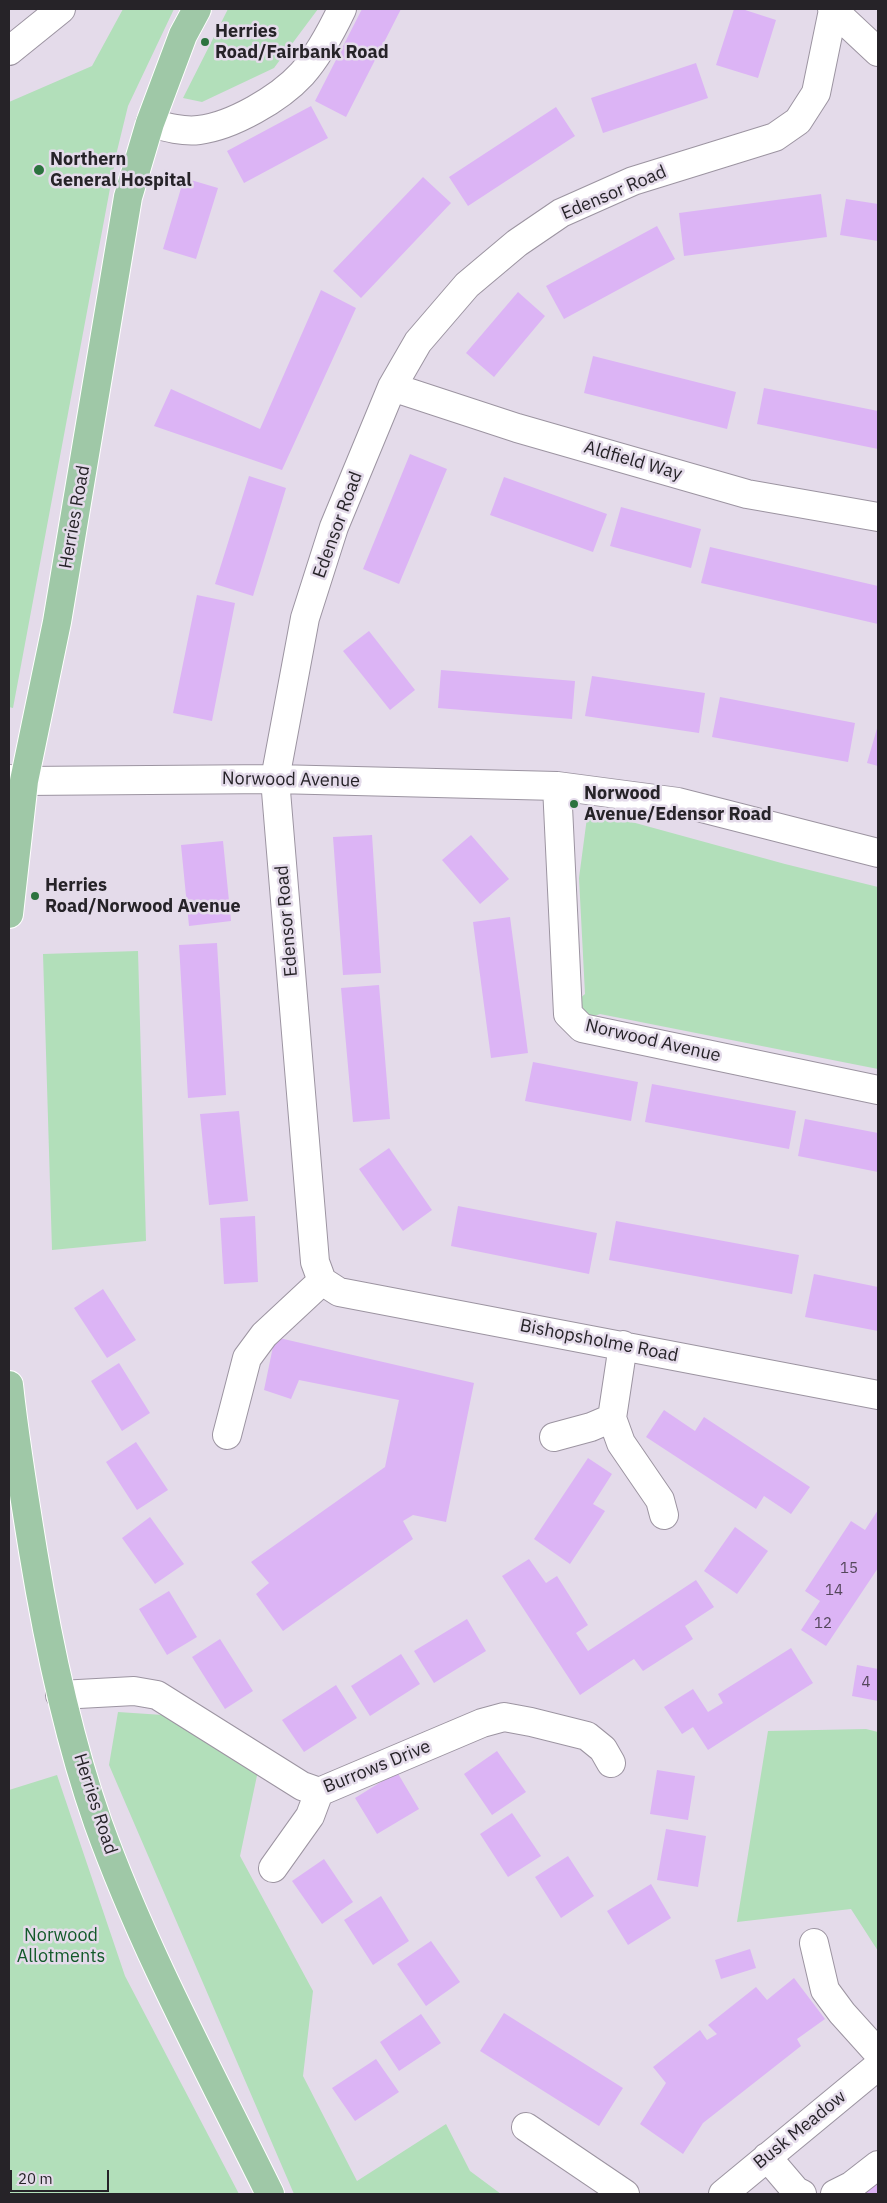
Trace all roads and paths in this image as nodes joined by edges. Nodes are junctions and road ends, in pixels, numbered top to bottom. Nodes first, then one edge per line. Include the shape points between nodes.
1 (61, 9) edge
2 (197, 9) edge
3 (342, 9) edge
4 (832, 9) edge
5 (9, 51) edge
6 (878, 52) edge
7 (150, 123) junction
8 (392, 387) junction
9 (878, 517) edge
10 (275, 779) junction
11 (17, 780) edge
12 (557, 786) junction
13 (878, 853) edge
14 (9, 914) edge
15 (878, 1090) edge
16 (322, 1281) junction
17 (623, 1345) junction
18 (9, 1385) edge
19 (878, 1395) edge
20 (612, 1418) junction
21 (227, 1435) dead end
22 (554, 1437) dead end
23 (664, 1515) dead end
24 (60, 1695) junction
25 (611, 1763) dead end
26 (318, 1792) junction
27 (273, 1868) dead end
28 (814, 1943) dead end
29 (878, 2053) edge
30 (878, 2066) edge
31 (526, 2127) dead end
32 (767, 2157) junction
33 (878, 2165) edge
34 (270, 2194) edge
35 (625, 2194) edge
36 (723, 2194) edge
37 (802, 2194) edge
38 (835, 2194) edge

1 - 5 street
2 - 7 main road, Herries Road
3 - 7 street via 330,35 301,75 265,104 226,124 197,130
4 - 6 street
4 - 8 street, Edensor Road via 816,93 798,121 775,136 634,181 561,213 517,243 467,285 418,342
7 - 11 main road, Herries Road via 128,197 56,622
8 - 9 street, Aldfield Way via 517,428 747,494
8 - 10 street, Edensor Road via 334,527 306,618
10 - 11 street, Norwood Avenue
10 - 12 street, Norwood Avenue
10 - 16 street, Edensor Road via 315,1262
11 - 14 main road, Herries Road
12 - 13 street, Norwood Avenue via 678,802
12 - 15 street, Norwood Avenue via 568,1014 582,1028
16 - 17 street, Bishopsholme Road via 339,1292
16 - 21 street via 264,1335 247,1358
17 - 19 street, Bishopsholme Road
17 - 20 street
18 - 24 main road, Herries Road via 18,1463
20 - 22 street
20 - 23 street via 621,1444 660,1500
24 - 26 street, Burrows Drive via 134,1691 157,1695 302,1786
24 - 34 main road, Herries Road via 98,1823 143,1935
25 - 26 street, Burrows Drive via 603,1749 586,1736 504,1717 482,1723
26 - 27 street via 310,1816
28 - 29 street via 826,1990
30 - 32 street, Busk Meadow
31 - 35 street
32 - 36 street, Busk Meadow
32 - 37 street
33 - 38 street

